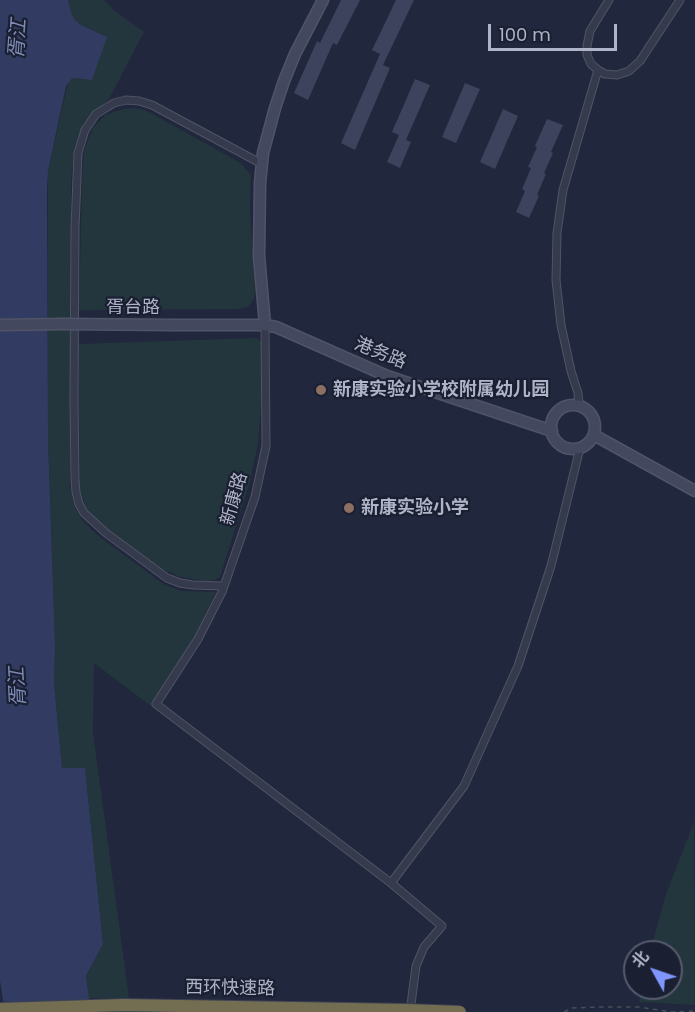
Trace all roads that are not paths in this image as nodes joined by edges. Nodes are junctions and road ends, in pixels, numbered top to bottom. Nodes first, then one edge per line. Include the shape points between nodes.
1 (323, 0) edge
2 (609, 0) edge
3 (680, 0) edge
4 (598, 70) junction
5 (262, 164) junction
6 (0, 325) edge
7 (265, 325) junction
8 (579, 405) junction
9 (552, 431) junction
10 (594, 435) junction
11 (580, 448) junction
12 (695, 491) edge
13 (224, 586) junction
14 (391, 883) junction
15 (0, 1009) edge
16 (410, 1012) edge
17 (460, 1012) edge

1 - 5 street, 新康路 via 284,81
2 - 4 street via 590,31 587,46 591,64
3 - 4 street via 648,50 629,71 617,75
4 - 8 street via 563,190 557,233 556,280 561,325
5 - 7 street, 新康路 via 259,256
5 - 13 street via 152,105 126,100 96,114 85,130 78,153 74,412 76,492 80,504 84,513 106,533 167,578 193,585
6 - 7 street, 胥台路, bridge
7 - 9 street, 港务路 via 387,376
7 - 13 street, 新康路 via 266,446 255,497
8 - 9 street via 558,411
8 - 10 street via 591,413
9 - 11 street via 559,443
10 - 11 street
10 - 12 street
11 - 14 street via 551,566 518,666 464,786
13 - 14 street, 新康路 via 198,639 156,704
14 - 16 street via 442,926 424,947 416,966
15 - 17 highway, 西环快速路, bridge via 123,1005

